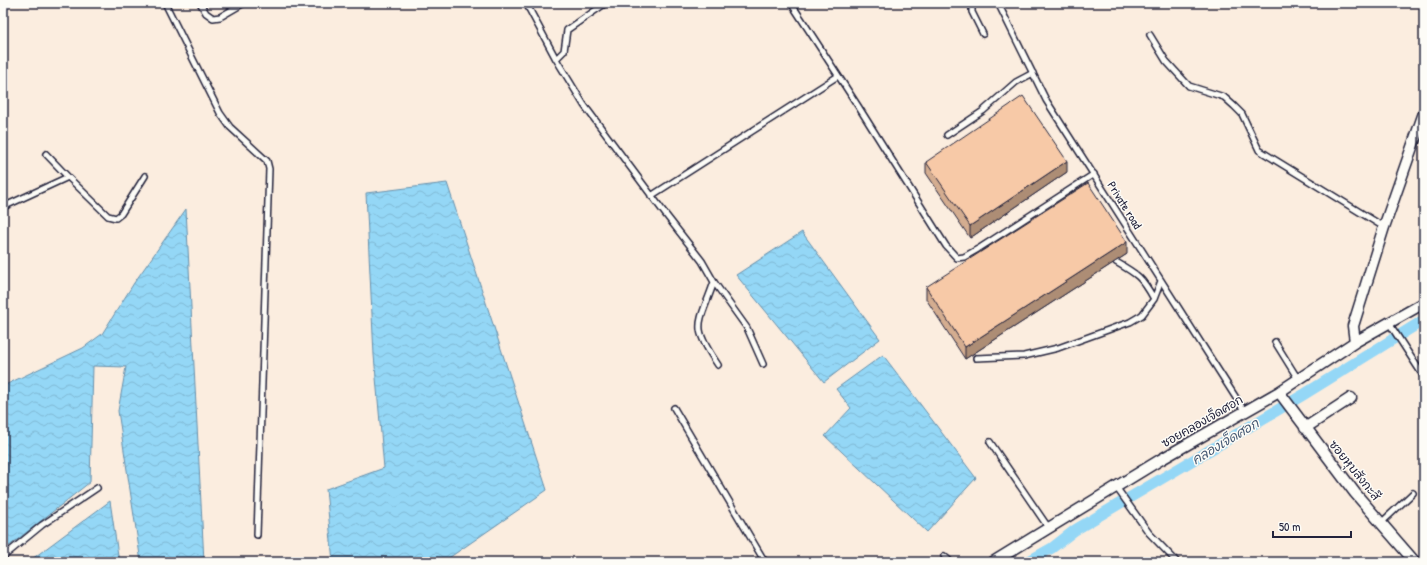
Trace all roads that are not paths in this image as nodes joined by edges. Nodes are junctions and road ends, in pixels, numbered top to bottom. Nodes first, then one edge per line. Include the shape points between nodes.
1 (165, 3) edge
2 (200, 3) edge
3 (244, 3) edge
4 (526, 3) edge
5 (606, 3) edge
6 (791, 3) edge
7 (972, 3) edge
8 (998, 3) edge
9 (984, 34) dead end
10 (1150, 34) dead end
11 (556, 59) junction
12 (1033, 73) junction
13 (838, 76) junction
14 (1424, 113) edge
15 (947, 135) dead end
16 (46, 154) dead end
17 (1094, 174) junction
18 (146, 176) dead end
19 (68, 177) junction
20 (651, 196) junction
21 (3, 207) edge
22 (1384, 227) junction
23 (1116, 262) dead end
24 (1161, 281) junction
25 (714, 282) junction
26 (1154, 300) junction
27 (1424, 302) edge
28 (1390, 325) junction
29 (1275, 342) dead end
30 (1355, 342) junction
31 (976, 358) dead end
32 (763, 364) dead end
33 (718, 365) dead end
34 (1424, 376) edge
35 (1298, 379) junction
36 (1281, 394) junction
37 (1351, 398) dead end
38 (674, 408) dead end
39 (1245, 412) junction
40 (1305, 428) junction
41 (990, 442) dead end
42 (1116, 487) junction
43 (97, 488) dead end
44 (1413, 493) dead end
45 (1381, 523) junction
46 (1048, 527) junction
47 (257, 536) dead end
48 (944, 556) dead end
49 (3, 557) edge
50 (765, 562) edge
51 (950, 562) edge
52 (993, 562) edge
53 (1177, 562) edge
54 (1415, 562) edge

1 - 47 lane via 220,112 230,127 267,161 269,169
2 - 3 lane via 206,13 213,18 220,17
4 - 11 lane
5 - 11 lane via 567,30 564,51
6 - 13 lane
7 - 9 lane via 972,12
8 - 12 lane, Private road
10 - 22 lane via 1166,61 1189,86 1224,97 1242,114 1259,150
11 - 20 lane via 584,105
12 - 15 lane via 1016,82 983,111
12 - 17 lane, Private road via 1046,100
13 - 17 lane via 946,246 957,258 978,249
13 - 20 lane
14 - 22 street
16 - 19 lane
17 - 24 lane, Private road
18 - 19 lane via 116,218 108,216
19 - 21 lane
20 - 25 lane via 702,261
22 - 30 street via 1353,326
23 - 26 lane via 1138,275
24 - 26 lane
24 - 39 lane, Private road
25 - 32 lane via 747,328
25 - 33 lane via 699,321 699,332
26 - 31 lane via 1142,315 1130,322 1058,348 1024,356
27 - 28 street, ซอยคลองเจ็ดศอก
28 - 30 street, ซอยคลองเจ็ดศอก
28 - 34 lane
29 - 35 lane
30 - 35 street, ซอยคลองเจ็ดศอก
35 - 36 street, ซอยคลองเจ็ดศอก
36 - 39 street, ซอยคลองเจ็ดศอก
36 - 40 street, ซอยหุบสังกะสี
37 - 40 street
38 - 50 lane
39 - 42 street, ซอยคลองเจ็ดศอก
40 - 45 street, ซอยหุบสังกะสี
41 - 46 lane
42 - 46 street, ซอยคลองเจ็ดศอก
42 - 53 lane via 1149,533
43 - 49 lane via 42,525
44 - 45 lane
45 - 54 street, ซอยหุบสังกะสี
46 - 52 street, ซอยคลองเจ็ดศอก
48 - 51 lane

